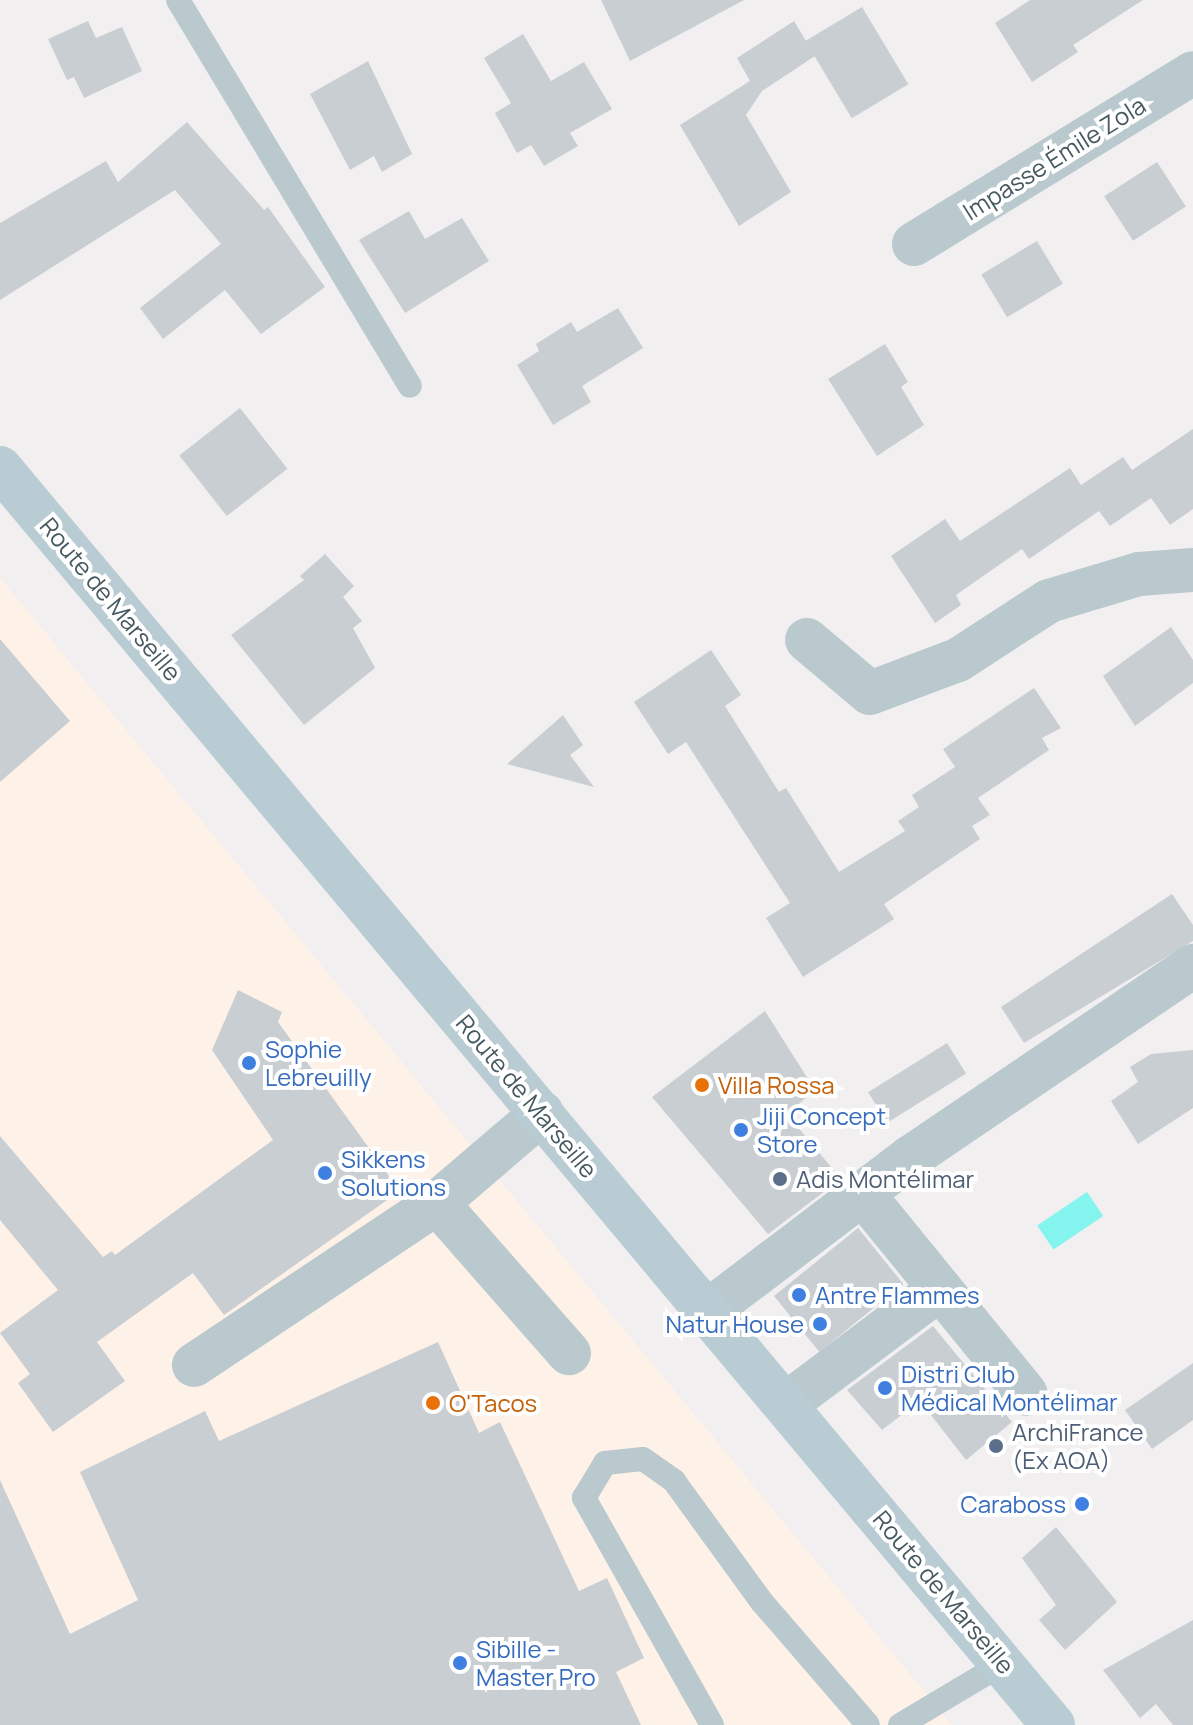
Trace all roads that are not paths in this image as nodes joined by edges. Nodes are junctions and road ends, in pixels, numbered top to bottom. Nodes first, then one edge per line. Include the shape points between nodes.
1 (178, 0) edge
2 (1193, 73) edge
3 (914, 244) dead end
4 (410, 386) dead end
5 (0, 468) edge
6 (1193, 570) edge
7 (807, 640) dead end
8 (1193, 966) edge
9 (542, 1113) junction
10 (862, 1193) junction
11 (437, 1203) junction
12 (940, 1289) junction
13 (708, 1311) junction
14 (569, 1353) dead end
15 (194, 1365) dead end
16 (1026, 1394) dead end
17 (786, 1404) junction
18 (1004, 1663) junction
19 (712, 1725) edge
20 (868, 1725) edge
21 (900, 1725) edge
22 (1053, 1725) edge

1 - 4 lane
2 - 3 street, Impasse Émile Zola
5 - 9 main road, Route de Marseille
6 - 7 street via 1139,574 1049,601 958,660 870,693
8 - 10 street
9 - 11 street
9 - 13 main road, Route de Marseille
10 - 12 street
10 - 13 street
11 - 14 street
11 - 15 street
12 - 16 street
12 - 17 street
13 - 17 main road, Route de Marseille
17 - 18 main road, Route de Marseille
18 - 21 lane
18 - 22 main road, Route de Marseille
19 - 20 lane via 584,1498 605,1463 643,1459 674,1481 762,1602

